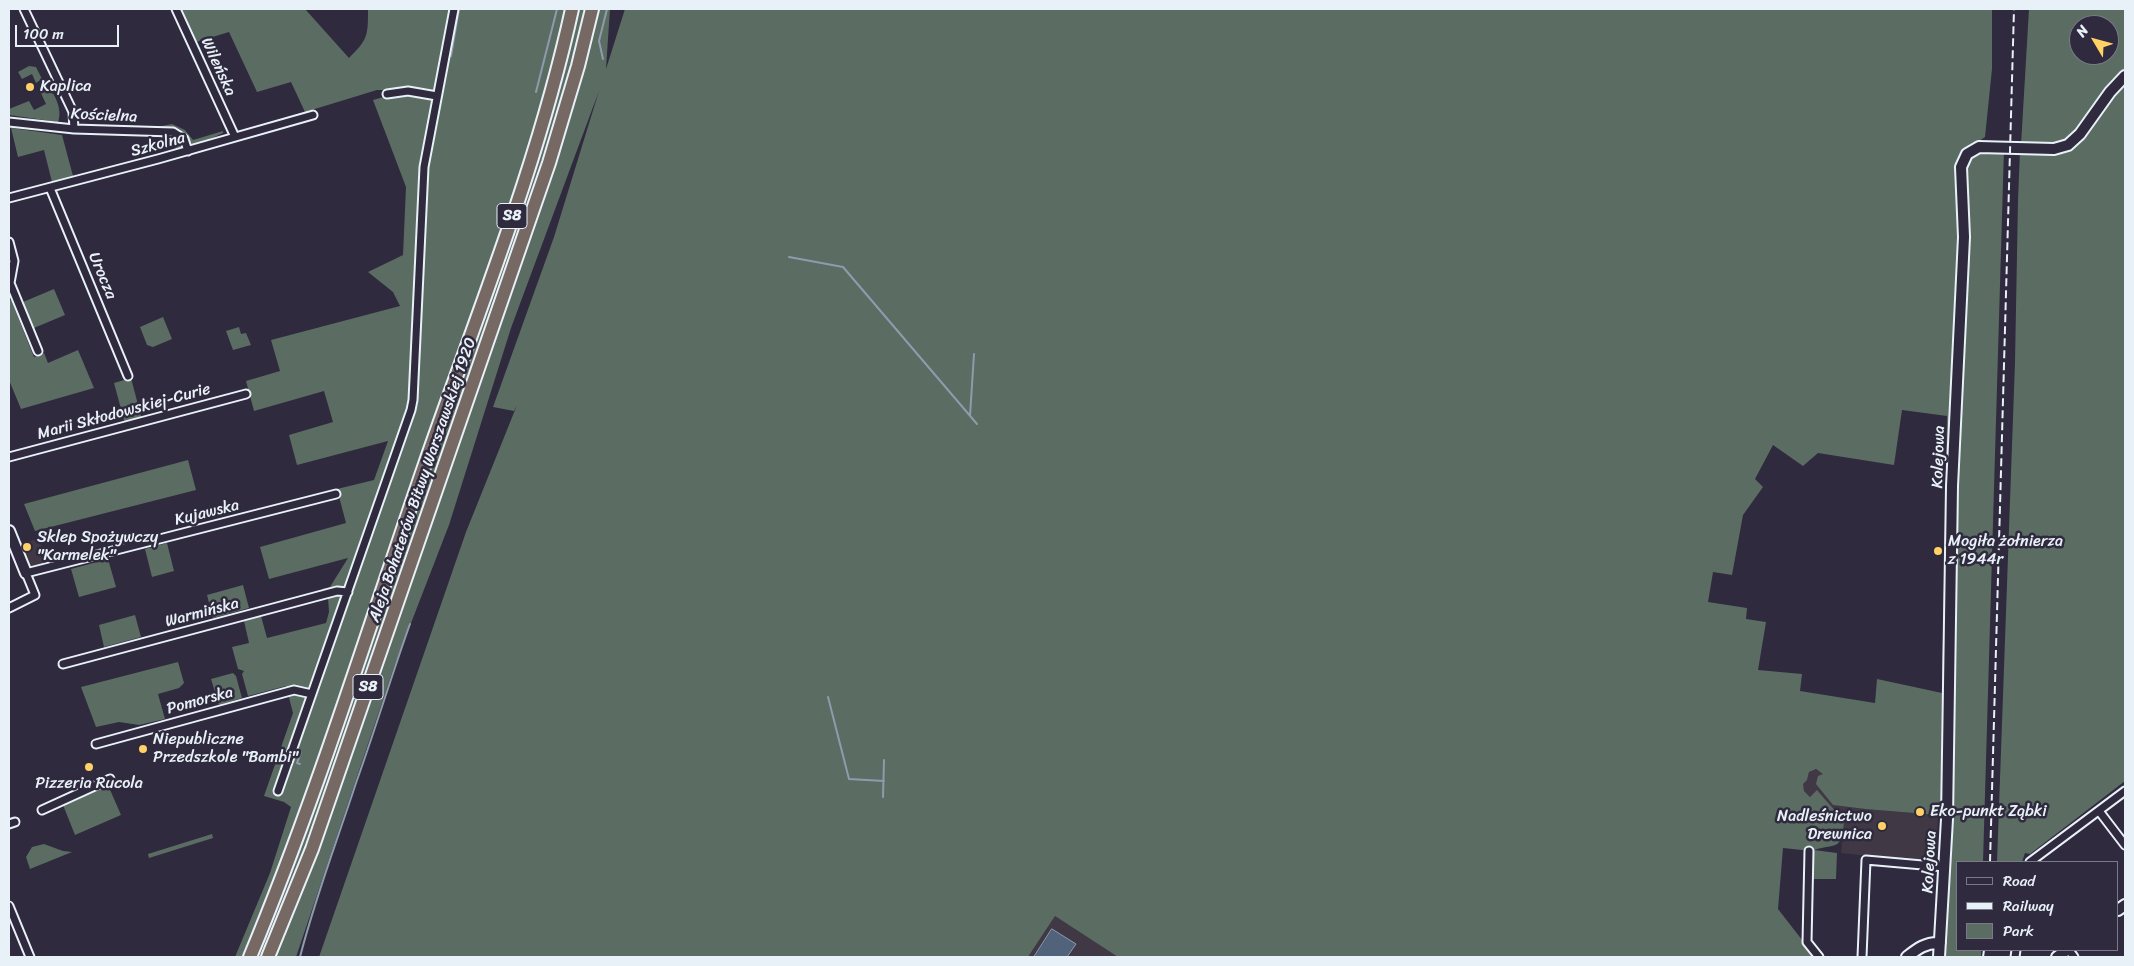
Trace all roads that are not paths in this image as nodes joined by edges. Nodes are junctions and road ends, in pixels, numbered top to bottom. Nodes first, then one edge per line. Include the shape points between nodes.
1 (24, 9) edge
2 (176, 9) edge
3 (454, 9) edge
4 (572, 9) edge
5 (592, 9) edge
6 (2125, 76) edge
7 (386, 94) dead end
8 (437, 96) junction
9 (313, 115) dead end
10 (9, 122) edge
11 (74, 129) junction
12 (235, 137) junction
13 (188, 151) junction
14 (50, 188) junction
15 (9, 198) edge
16 (9, 242) edge
17 (38, 352) dead end
18 (128, 376) dead end
19 (246, 394) dead end
20 (9, 457) edge
21 (336, 494) dead end
22 (9, 531) edge
23 (26, 573) junction
24 (348, 592) junction
25 (9, 608) edge
26 (63, 664) dead end
27 (312, 694) junction
28 (96, 744) dead end
29 (110, 779) dead end
30 (2125, 790) edge
31 (278, 791) dead end
32 (42, 810) dead end
33 (2099, 811) junction
34 (2125, 845) edge
35 (1809, 851) dead end
36 (2031, 861) edge
37 (1945, 866) junction
38 (9, 906) edge
39 (1940, 943) junction
40 (30, 957) edge
41 (250, 957) edge
42 (268, 957) edge
43 (1819, 957) edge
44 (1862, 957) edge
45 (1907, 957) edge
46 (1939, 957) edge

1 - 11 street via 73,112
2 - 12 street, Wileńska
3 - 8 street
4 - 41 highway, Aleja Bohaterów Bitwy Warszawskiej 1920 / S8 via 543,119 507,232 314,796
5 - 42 highway, Aleja Bohaterów Bitwy Warszawskiej 1920 / S8 via 543,181 312,849
6 - 37 street, Kolejowa via 2068,145 2054,149 1979,147 1966,154 1961,167 1964,237 1952,486
7 - 8 street via 408,91
8 - 24 street via 423,181 413,400
9 - 12 street, Szkolna
10 - 11 street, Kościelna
11 - 13 street, Kościelna via 173,132 184,139
12 - 13 street, Szkolna
13 - 14 street, Szkolna
14 - 15 street, Szkolna
14 - 18 street, Urocza
16 - 17 street via 14,261 10,283
19 - 20 street, Marii Skłodowskiej-Curie
21 - 23 street, Kujawska
22 - 23 street
23 - 25 street via 35,595
24 - 26 street, Warmińska via 337,591
24 - 27 street
27 - 28 street, Pomorska via 294,690
27 - 31 street
29 - 32 street
30 - 33 street
33 - 34 street
33 - 36 street
35 - 43 street via 1807,942
37 - 39 street, Kolejowa
37 - 44 street via 1866,860
38 - 40 street
39 - 45 street via 1922,946
39 - 46 street, Kolejowa

